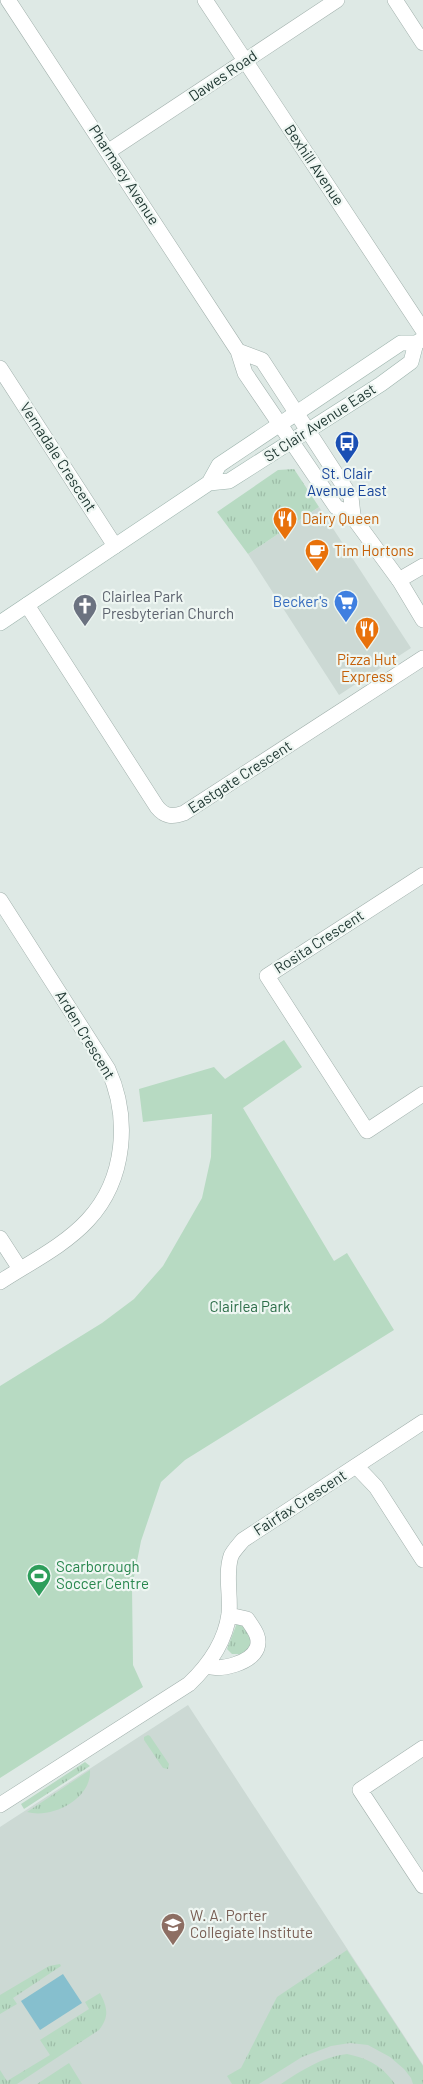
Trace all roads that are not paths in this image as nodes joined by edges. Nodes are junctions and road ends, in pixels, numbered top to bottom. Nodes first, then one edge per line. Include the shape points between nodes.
1 (8, 0) edge
2 (205, 0) edge
3 (337, 0) edge
4 (395, 0) edge
5 (423, 42) edge
6 (245, 62) junction
7 (109, 151) junction
8 (421, 337) edge
9 (238, 351) junction
10 (0, 368) edge
11 (297, 412) junction
12 (280, 423) junction
13 (309, 430) junction
14 (292, 441) junction
15 (209, 483) junction
16 (352, 516) junction
17 (115, 546) junction
18 (423, 566) edge
19 (399, 580) junction
20 (27, 605) junction
21 (423, 620) edge
22 (0, 623) edge
23 (423, 658) edge
24 (423, 875) edge
25 (0, 900) edge
26 (423, 1094) edge
27 (0, 1238) edge
28 (20, 1269) junction
29 (0, 1282) edge
30 (423, 1422) edge
31 (356, 1466) junction
32 (423, 1560) edge
33 (229, 1615) junction
34 (207, 1666) junction
35 (423, 1748) edge
36 (0, 1805) edge
37 (423, 1886) edge

1 - 7 street, Pharmacy Avenue
2 - 6 street, Bexhill Avenue
3 - 6 street, Dawes Road
4 - 5 street
6 - 7 street, Dawes Road
6 - 8 street, Bexhill Avenue
7 - 9 street, Pharmacy Avenue
8 - 11 street, St Clair Avenue East via 401,343
8 - 13 street, St Clair Avenue East via 408,364
9 - 11 street, Pharmacy Avenue via 262,360
9 - 12 street, Pharmacy Avenue via 246,373
10 - 17 street, Vernadale Crescent
11 - 12 street, St Clair Avenue East
11 - 13 street, Pharmacy Avenue
12 - 14 street, Pharmacy Avenue
12 - 15 street, St Clair Avenue East via 219,465
13 - 14 street, St Clair Avenue East
13 - 16 street, Pharmacy Avenue via 351,496
14 - 15 street, St Clair Avenue East via 229,481
14 - 16 street, Pharmacy Avenue via 336,506
15 - 17 street, St Clair Avenue East
16 - 19 street, Pharmacy Avenue
17 - 20 street, St Clair Avenue East
18 - 19 street
19 - 21 street, Pharmacy Avenue
20 - 22 street, St Clair Avenue East
20 - 23 street, Eastgate Crescent via 157,807 173,817 184,813
24 - 26 street, Rosita Crescent via 266,976 367,1130
25 - 28 street, Arden Crescent via 108,1068 119,1099 122,1121 116,1170 97,1209 74,1232
27 - 28 street
28 - 29 street, Arden Crescent
30 - 31 street, Fairfax Crescent
31 - 32 street via 376,1487
31 - 33 street, Fairfax Crescent via 243,1540 231,1555
33 - 34 street, Fairfax Crescent via 222,1640
33 - 34 street via 247,1619 257,1633 257,1648 249,1658 231,1665
34 - 36 street, Fairfax Crescent via 189,1684
35 - 37 street via 360,1790

